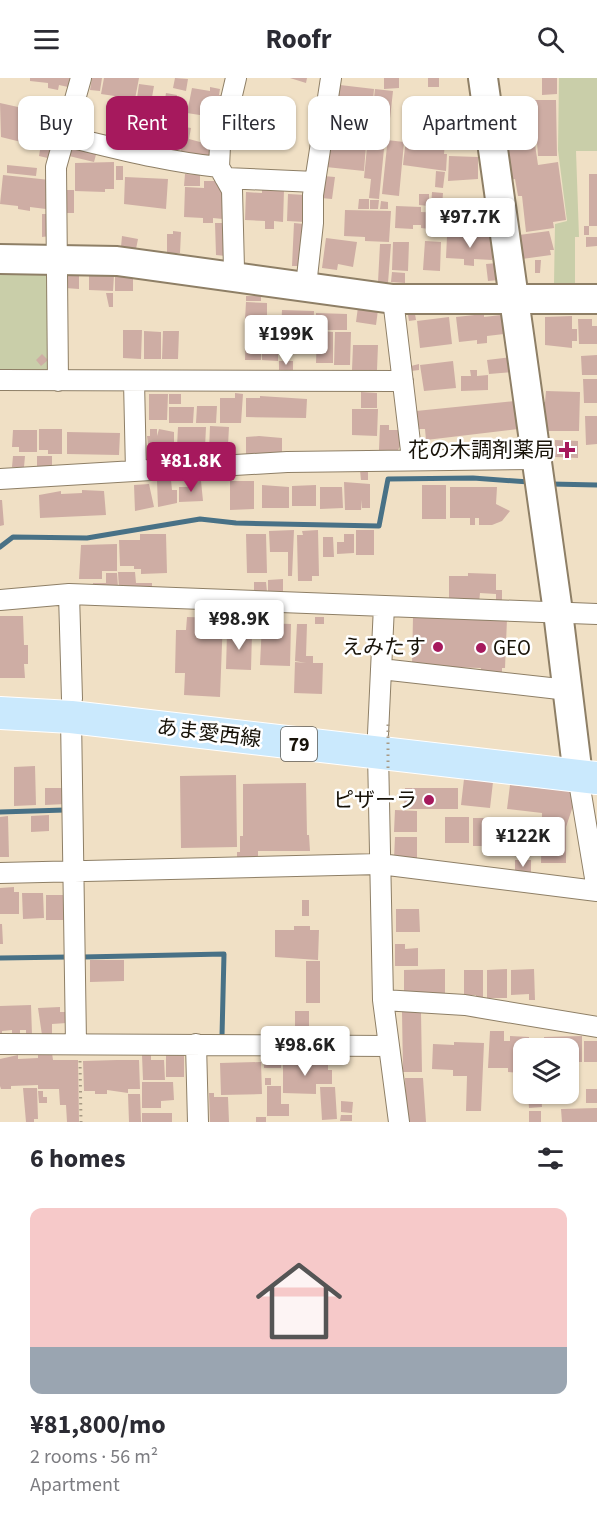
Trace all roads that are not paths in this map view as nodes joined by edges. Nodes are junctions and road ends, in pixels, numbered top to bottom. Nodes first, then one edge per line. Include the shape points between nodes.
1 (81, 78) edge
2 (331, 78) edge
3 (483, 78) edge
4 (229, 80) edge
5 (76, 96) edge
6 (94, 143) edge
7 (60, 150) edge
8 (222, 172) junction
9 (315, 183) junction
10 (0, 259) edge
11 (58, 260) junction
12 (231, 278) junction
13 (306, 286) junction
14 (393, 299) junction
15 (514, 299) junction
16 (597, 299) edge
17 (0, 380) edge
18 (58, 381) junction
19 (134, 381) junction
20 (403, 381) junction
21 (412, 459) junction
22 (536, 459) junction
23 (136, 471) junction
24 (0, 479) edge
25 (69, 594) junction
26 (0, 600) edge
27 (384, 606) junction
28 (558, 612) junction
29 (597, 614) edge
30 (381, 669) junction
31 (568, 690) junction
32 (0, 696) edge
33 (72, 708) junction
34 (0, 713) edge
35 (383, 744) junction
36 (587, 767) edge
37 (380, 864) junction
38 (73, 872) junction
39 (0, 873) edge
40 (597, 890) edge
41 (383, 1000) junction
42 (597, 1027) edge
43 (78, 1043) junction
44 (0, 1044) edge
45 (196, 1044) junction
46 (388, 1046) junction
47 (198, 1122) edge
48 (399, 1122) edge

1 - 5 street
2 - 9 street
3 - 15 street
4 - 8 street via 220,146
6 - 8 street
7 - 11 street via 56,167
8 - 9 street
8 - 12 street via 232,190
9 - 13 street
10 - 11 street
11 - 12 street via 117,261
11 - 18 street
12 - 13 street
13 - 14 street
14 - 15 street
14 - 20 street
15 - 16 street
15 - 22 street
17 - 18 street
18 - 19 street
19 - 20 street
19 - 23 street
20 - 21 street
21 - 22 street
21 - 23 street
22 - 28 street
23 - 24 street
25 - 26 street
25 - 27 street
25 - 33 street
27 - 28 street
27 - 30 street
28 - 29 street
28 - 31 street
30 - 31 street
30 - 35 street
31 - 36 street
32 - 33 main road, あま愛西線 / 79
33 - 34 main road, あま愛西線 / 79
33 - 35 main road, あま愛西線 / 79
33 - 38 street
35 - 36 main road, あま愛西線 / 79
35 - 37 street
36 - 40 street
37 - 38 street
37 - 40 street
37 - 41 street
38 - 39 street
38 - 43 street
41 - 42 street via 465,1005
41 - 46 street
43 - 44 street
43 - 45 street
45 - 46 street
45 - 47 street
46 - 48 street

